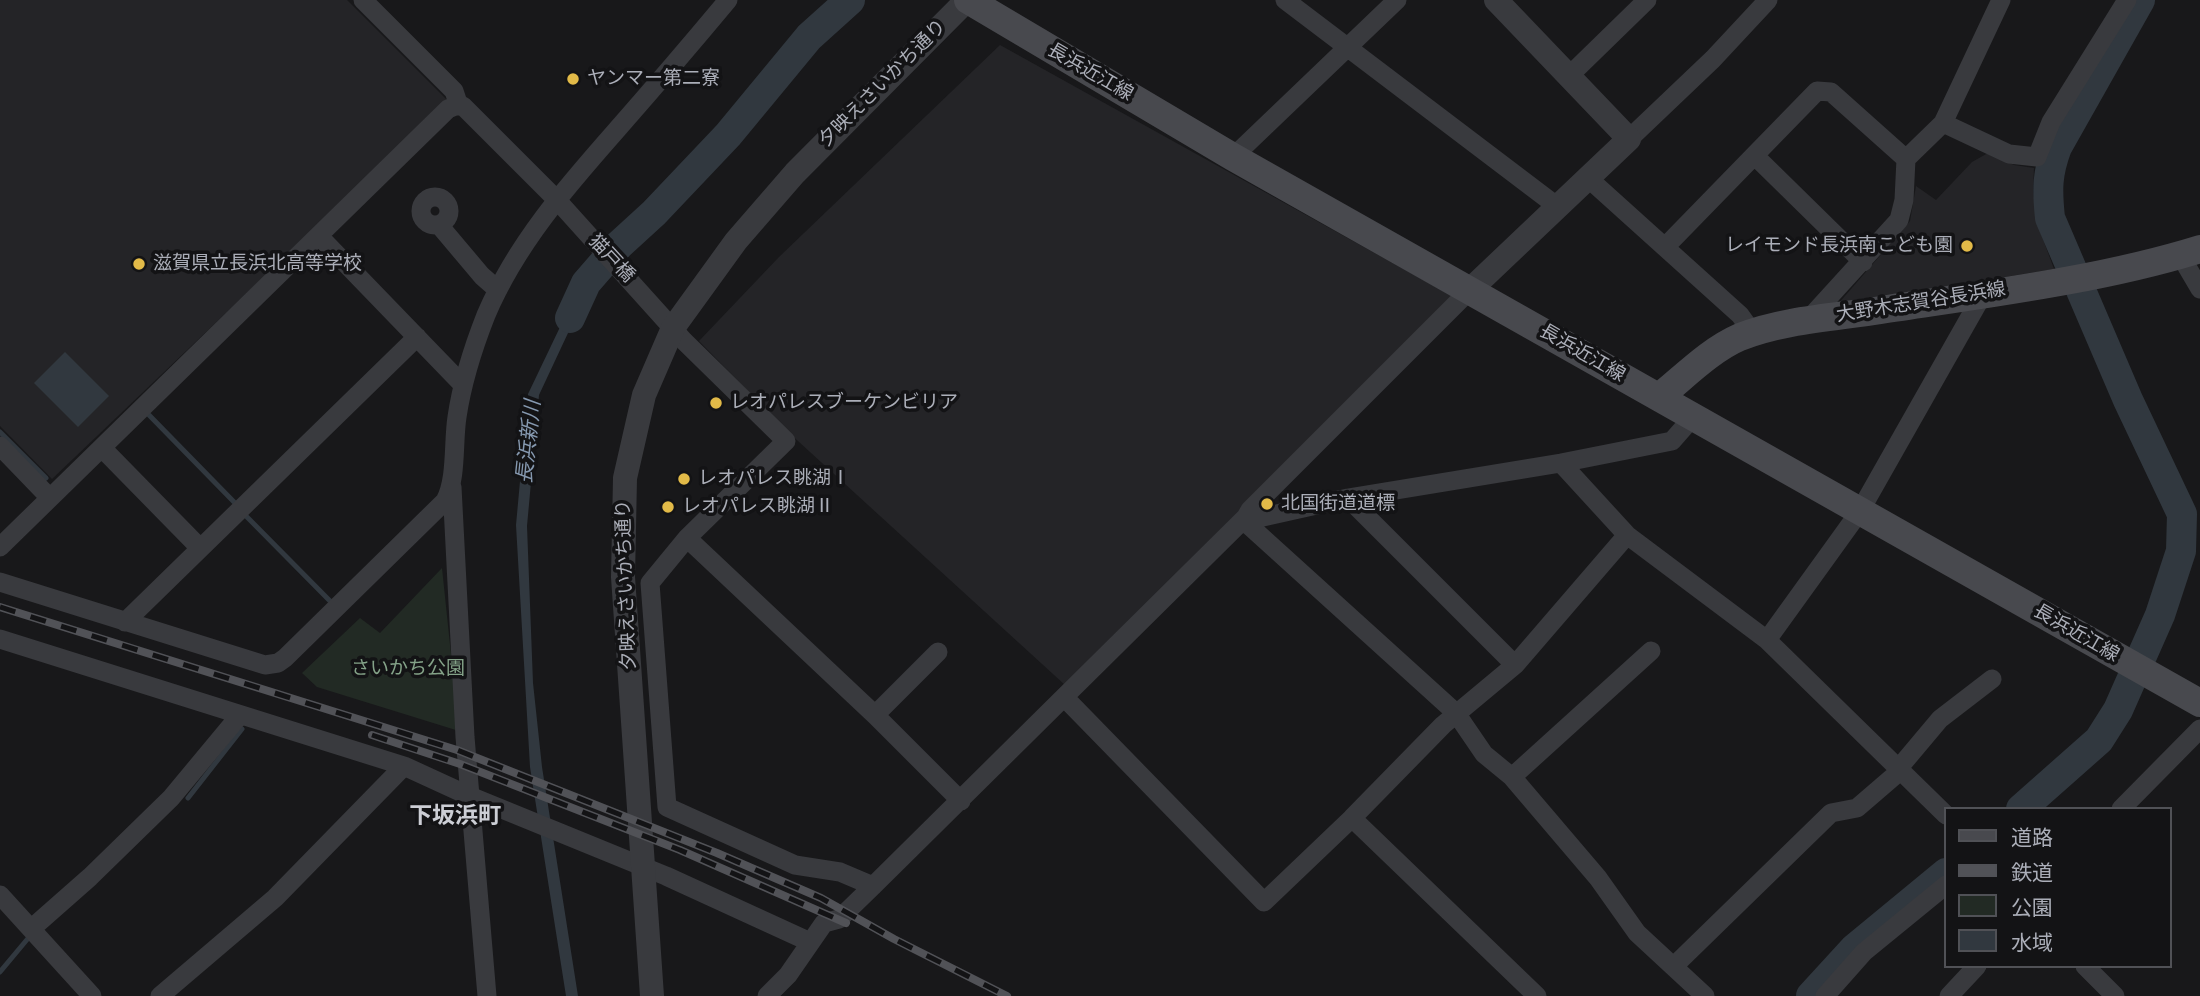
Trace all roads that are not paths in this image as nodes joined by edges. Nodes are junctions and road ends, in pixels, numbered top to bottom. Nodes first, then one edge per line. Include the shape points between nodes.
1 (363, 0) edge
2 (728, 0) edge
3 (967, 0) edge
4 (1285, 0) edge
5 (1397, 0) edge
6 (1496, 0) edge
7 (1647, 0) edge
8 (2001, 0) edge
9 (2127, 0) edge
10 (1761, 2) edge
11 (1348, 48) junction
12 (1569, 76) junction
13 (459, 106) junction
14 (1943, 123) junction
15 (1629, 139) junction
16 (1755, 156) junction
17 (1233, 157) junction
18 (1906, 159) junction
19 (1588, 177) junction
20 (561, 205) junction
21 (1558, 207) junction
22 (439, 225) dead end
23 (318, 236) junction
24 (1666, 246) junction
25 (2190, 252) edge
26 (1863, 262) junction
27 (2200, 289) edge
28 (498, 290) junction
29 (1470, 290) junction
30 (1983, 294) junction
31 (1806, 322) junction
32 (673, 328) junction
33 (1753, 333) junction
34 (417, 337) junction
35 (463, 385) junction
36 (1659, 397) junction
37 (1693, 417) junction
38 (0, 446) edge
39 (102, 448) junction
40 (1561, 463) junction
41 (452, 481) junction
42 (50, 498) junction
43 (1348, 498) junction
44 (1860, 511) junction
45 (1244, 518) junction
46 (1627, 536) junction
47 (687, 538) junction
48 (0, 547) edge
49 (200, 548) junction
50 (0, 582) edge
51 (125, 622) junction
52 (0, 639) edge
53 (1767, 640) junction
54 (1651, 650) dead end
55 (938, 652) dead end
56 (1515, 665) junction
57 (1992, 680) dead end
58 (1065, 698) junction
59 (2200, 703) edge
60 (1457, 713) junction
61 (240, 715) junction
62 (875, 715) junction
63 (2200, 729) edge
64 (404, 766) junction
65 (1899, 770) junction
66 (1512, 777) junction
67 (961, 801) junction
68 (2123, 807) edge
69 (1944, 813) edge
70 (1352, 818) junction
71 (873, 886) junction
72 (1944, 887) edge
73 (0, 895) edge
74 (31, 929) junction
75 (810, 942) junction
76 (1674, 966) junction
77 (1975, 968) edge
78 (2087, 968) edge
79 (92, 996) edge
80 (160, 996) edge
81 (487, 996) edge
82 (652, 996) edge
83 (767, 996) edge
84 (1538, 996) edge
85 (1705, 996) edge
86 (1825, 996) edge
87 (1949, 996) edge
88 (2115, 996) edge

1 - 13 street, 猫戸橋 via 454,91
2 - 20 street
3 - 17 main road, 長浜近江線
3 - 32 street, 夕映えさいかち通り via 795,173 736,241
4 - 11 street
5 - 11 street
6 - 12 street
7 - 12 street
8 - 14 street
9 - 14 street via 2051,122 2037,158 2009,154
10 - 15 street via 1713,59
11 - 17 street
11 - 21 street
12 - 15 street
13 - 20 street, 猫戸橋 via 469,110
13 - 23 street via 448,109
14 - 18 street
15 - 19 street
16 - 18 street via 1817,91 1831,92
16 - 24 street
16 - 26 street
17 - 29 main road, 長浜近江線
18 - 26 street via 1899,220
19 - 21 street
19 - 24 street
20 - 28 street via 525,243
20 - 32 street, 猫戸橋
21 - 29 street
22 - 28 street
23 - 34 street
23 - 39 street
24 - 33 street via 1740,315
25 - 27 street
25 - 30 main road, 大野木志賀谷長浜線
26 - 31 street
28 - 35 street
29 - 36 main road, 長浜近江線
29 - 45 street
30 - 31 main road, 大野木志賀谷長浜線
30 - 44 street
31 - 33 main road, 大野木志賀谷長浜線
32 - 47 street, 猫戸橋 via 786,441
32 - 82 street, 夕映えさいかち通り via 644,394 625,478 623,577
33 - 36 main road, 大野木志賀谷長浜線 via 1720,348
34 - 35 street
34 - 49 street
35 - 41 street
36 - 37 main road, 長浜近江線
37 - 40 street via 1672,441
37 - 44 main road, 長浜近江線
38 - 42 street
39 - 42 street
39 - 49 street
40 - 43 street
40 - 46 street
41 - 51 street via 441,505 278,663 264,665
41 - 81 street via 465,737
42 - 48 street
43 - 45 street
43 - 56 street
44 - 53 street
44 - 59 main road, 長浜近江線
45 - 58 street
45 - 60 street
46 - 53 street
46 - 56 street
47 - 62 street
47 - 71 street via 650,583 667,807 795,865 840,872
49 - 51 street
50 - 51 street
52 - 61 street
53 - 65 street
54 - 66 street
55 - 62 street
56 - 60 street
57 - 65 street via 1940,719
58 - 67 street
58 - 70 street via 1264,902
60 - 66 street via 1485,754
60 - 70 street
61 - 64 street
61 - 74 street via 171,798
62 - 67 street
63 - 68 street
64 - 75 street
64 - 80 street via 275,898
65 - 69 street
65 - 76 street via 1857,808 1831,813
66 - 76 street via 1598,878 1637,933
67 - 71 street
70 - 84 street
71 - 75 street via 839,919 824,923
72 - 86 street via 1864,952
73 - 74 street
74 - 79 street
75 - 83 street
76 - 85 street
77 - 87 street
78 - 88 street

